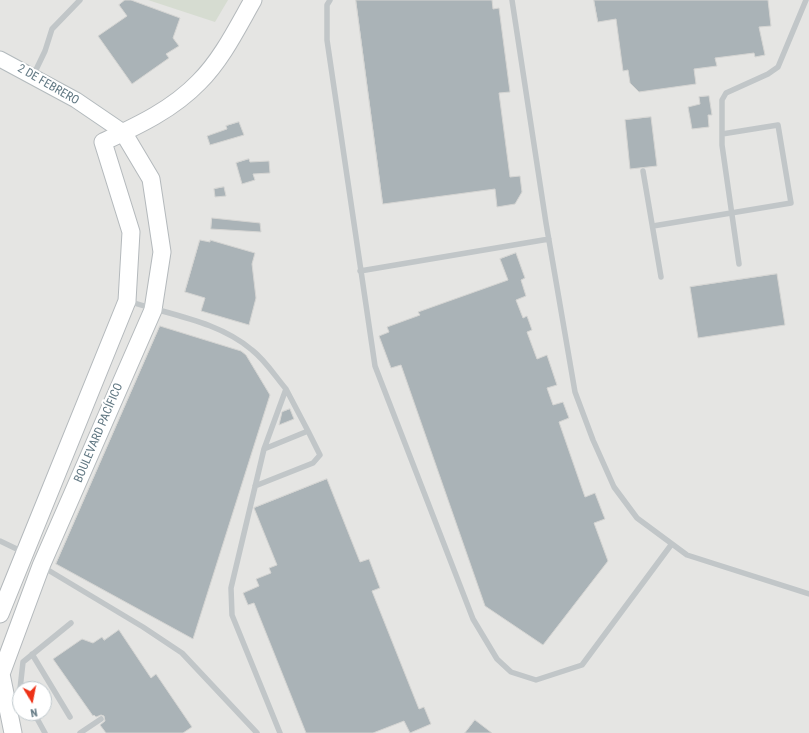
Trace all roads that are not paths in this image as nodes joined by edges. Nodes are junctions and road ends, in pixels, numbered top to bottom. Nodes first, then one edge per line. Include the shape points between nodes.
1 (80, 0) edge
2 (253, 0) edge
3 (330, 0) edge
4 (512, 0) edge
5 (806, 0) edge
6 (0, 59) edge
7 (33, 76) junction
8 (94, 113) junction
9 (123, 132) junction
10 (722, 134) junction
11 (103, 142) junction
12 (643, 171) dead end
13 (732, 213) junction
14 (653, 226) junction
15 (549, 239) junction
16 (739, 264) dead end
17 (360, 271) junction
18 (661, 277) dead end
19 (127, 301) junction
20 (153, 310) junction
21 (286, 389) junction
22 (308, 431) junction
23 (264, 449) junction
24 (255, 486) junction
25 (0, 541) edge
26 (671, 545) junction
27 (25, 553) junction
28 (41, 566) junction
29 (809, 594) edge
30 (0, 614) edge
31 (71, 623) dead end
32 (32, 654) junction
33 (21, 681) edge
34 (70, 717) dead end
35 (101, 720) dead end
36 (38, 721) edge
37 (13, 733) edge
38 (45, 733) edge
39 (80, 733) edge
40 (257, 733) edge
41 (280, 733) edge

1 - 7 lane via 52,29
2 - 9 main road via 228,45 200,82 164,110
3 - 17 lane via 327,5 327,40
4 - 15 lane
5 - 10 lane via 778,67 726,92 722,100
6 - 7 main road, 2 DE FEBRERO
7 - 8 main road, 2 DE FEBRERO
8 - 9 main road, 2 DE FEBRERO
8 - 11 main road
9 - 11 main road
9 - 20 main road, BOULEVARD PACÍFICO via 151,179 162,252
10 - 13 lane
10 - 13 lane via 778,125 791,203
11 - 19 main road, BOULEVARD PACÍFICO via 131,232
12 - 14 lane
13 - 14 lane
13 - 16 lane
14 - 18 lane
15 - 17 lane
15 - 26 lane via 575,392 593,440 614,487 637,518
17 - 26 lane via 375,366 473,619 497,659 511,672 536,680 582,665
19 - 20 lane
19 - 27 main road, BOULEVARD PACÍFICO
20 - 21 lane via 232,334 254,350
20 - 28 main road, BOULEVARD PACÍFICO
21 - 22 lane
21 - 23 lane
22 - 23 lane
22 - 24 lane via 320,455 317,460
23 - 24 lane
24 - 41 lane via 230,601 232,615
25 - 27 lane
26 - 29 lane via 687,555
27 - 30 main road, BOULEVARD PACÍFICO
28 - 37 main road, BOULEVARD PACÍFICO via 1,674
28 - 40 lane via 182,652
31 - 32 lane
32 - 33 lane via 23,662
32 - 34 lane
35 - 39 lane
36 - 38 lane

